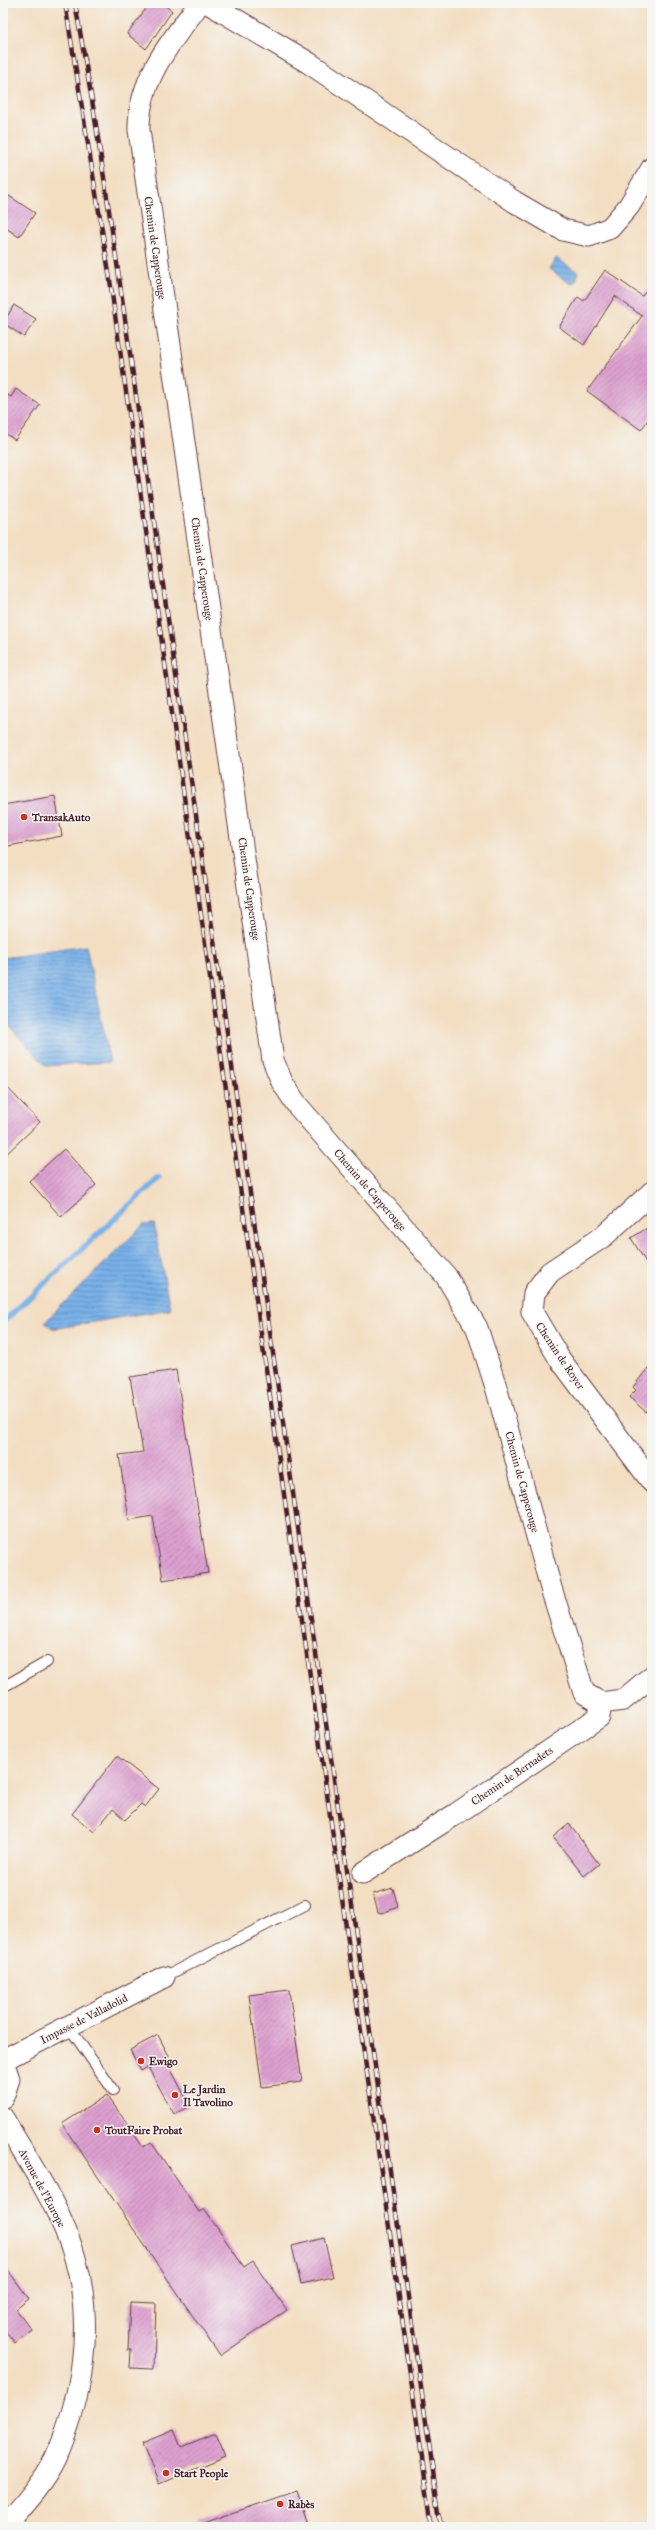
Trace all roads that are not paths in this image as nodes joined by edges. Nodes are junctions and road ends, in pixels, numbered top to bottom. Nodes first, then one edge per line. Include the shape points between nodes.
1 (200, 3) edge
2 (208, 3) edge
3 (652, 168) edge
4 (652, 1192) edge
5 (652, 1482) edge
6 (46, 1662) dead end
7 (652, 1676) edge
8 (3, 1687) edge
9 (601, 1703) junction
10 (363, 1873) dead end
11 (305, 1905) dead end
12 (164, 1977) joint
13 (69, 2027) junction
14 (3, 2061) edge
15 (113, 2090) dead end
16 (3, 2096) edge
17 (3, 2118) edge
18 (4, 2527) edge

1 - 9 street, Chemin de Capperouge via 161,58 146,86 140,107 139,130 273,1060 296,1105 446,1276 477,1328 496,1387 551,1588 584,1693
2 - 3 street via 309,63 515,202 563,230 589,236 610,228 629,206
4 - 5 street, Chemin de Royer via 604,1236 550,1272 534,1294 532,1312 559,1358
6 - 8 lane
7 - 9 street via 622,1700
9 - 10 street, Chemin de Bernadets via 599,1717 456,1814
11 - 12 lane
12 - 13 street, Impasse de Valladolid
13 - 14 street, Impasse de Valladolid
13 - 15 lane
14 - 16 street via 9,2079
17 - 18 street, Avenue de l'Europe via 56,2209 69,2240 84,2298 82,2371 71,2416 54,2460 33,2493

